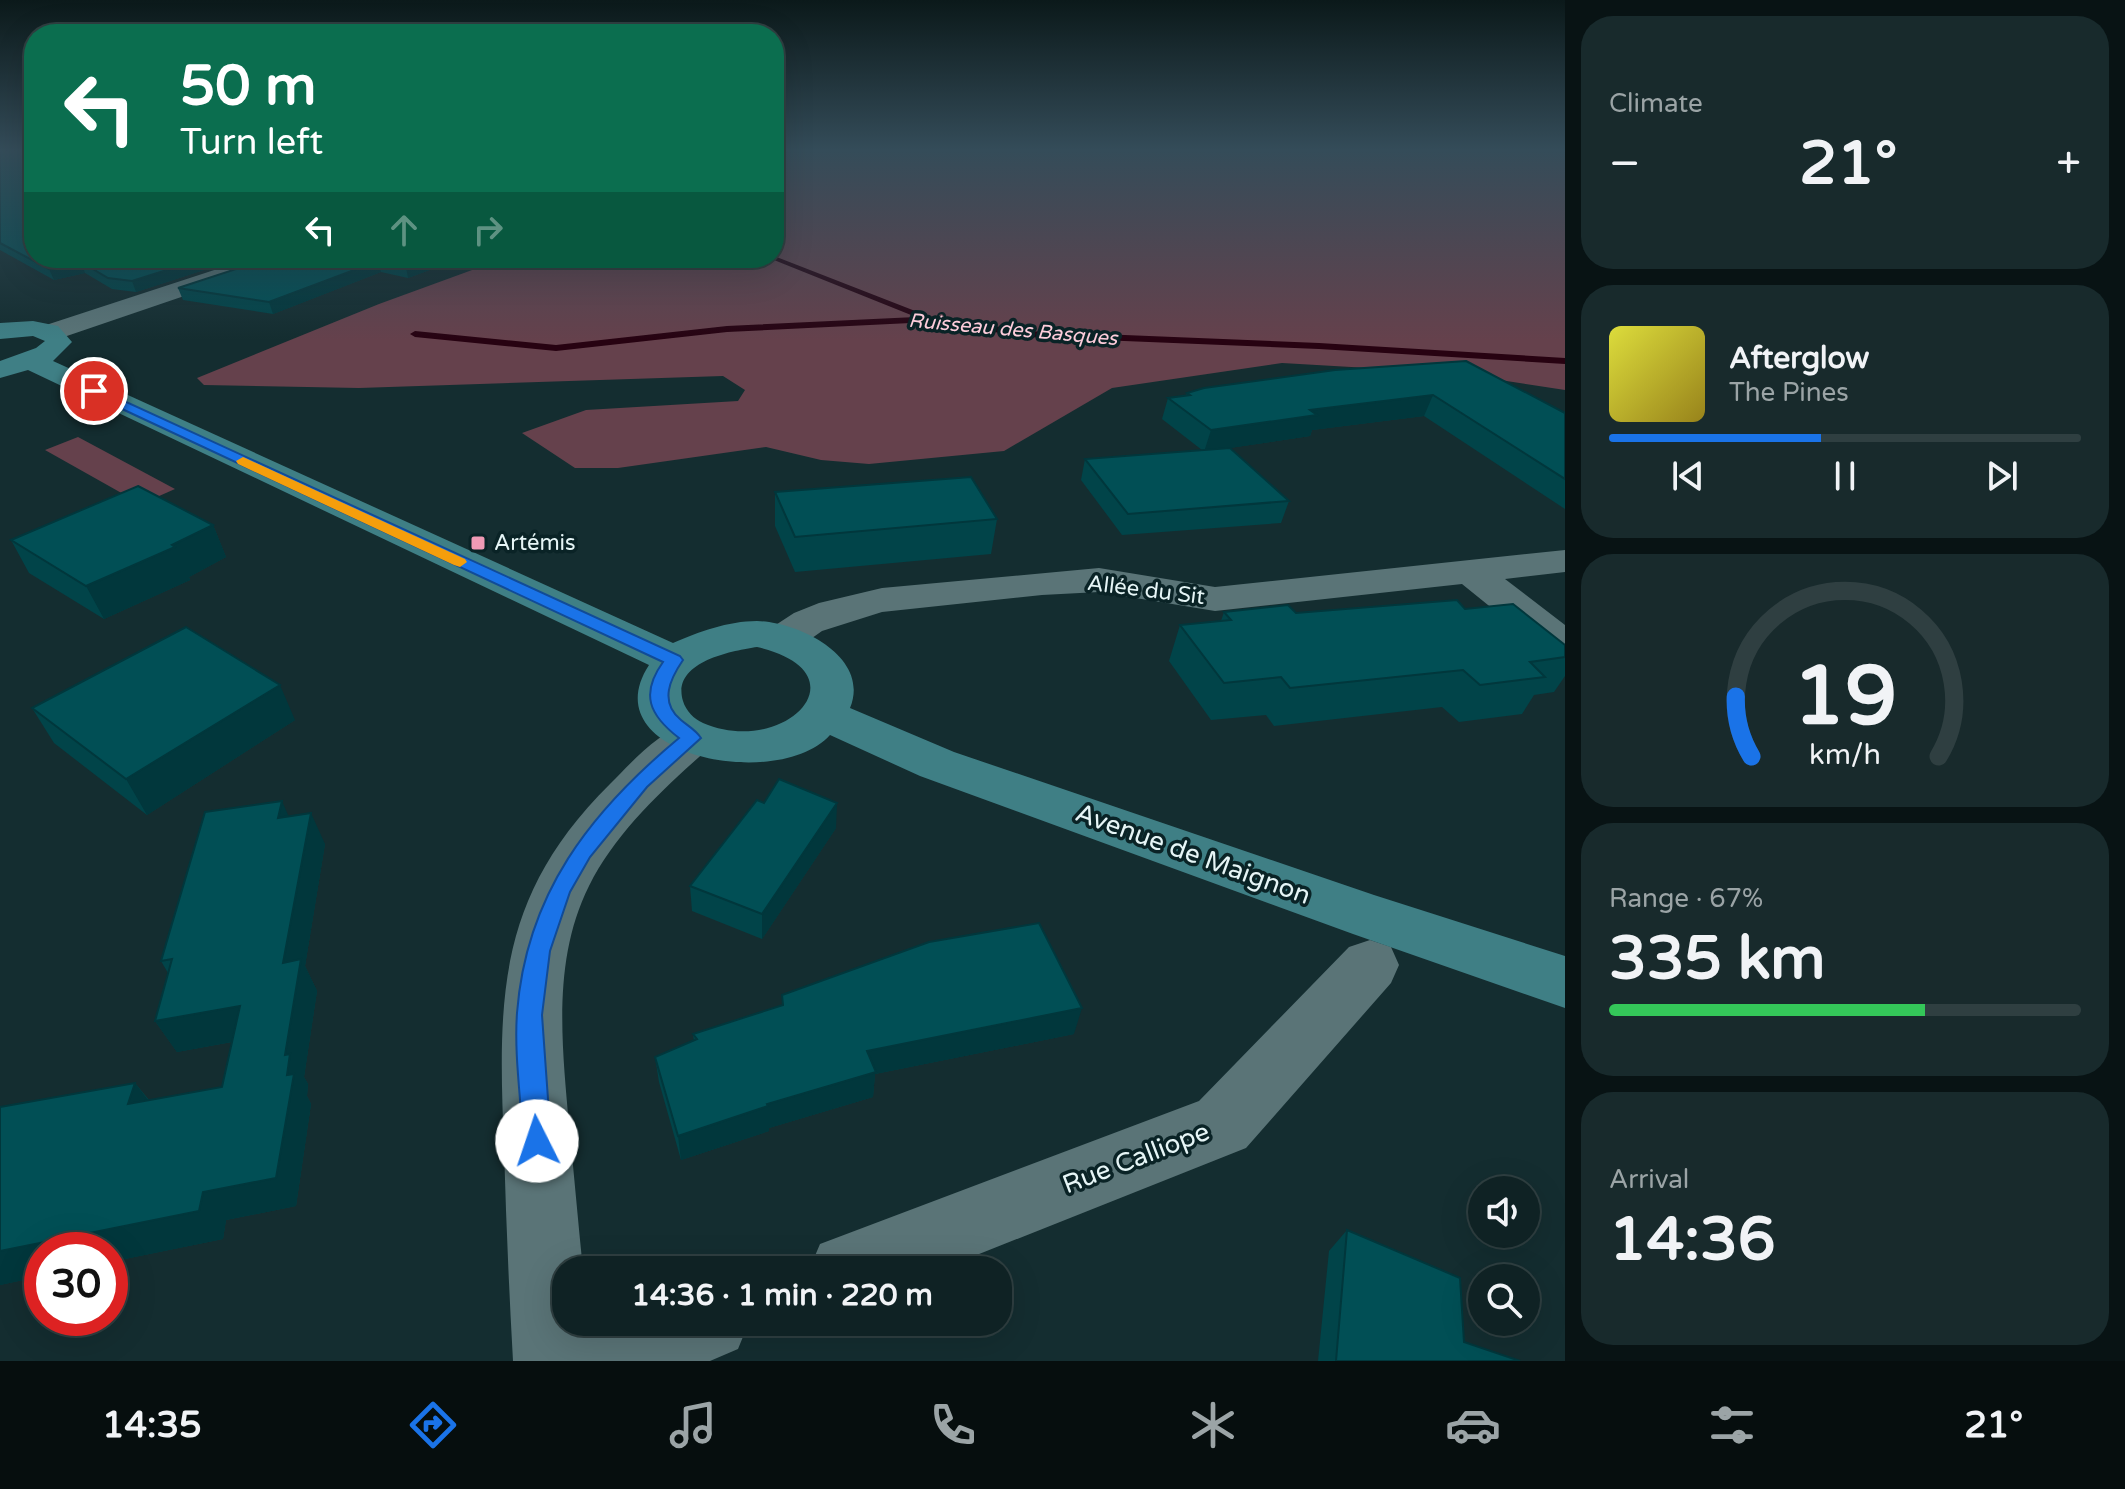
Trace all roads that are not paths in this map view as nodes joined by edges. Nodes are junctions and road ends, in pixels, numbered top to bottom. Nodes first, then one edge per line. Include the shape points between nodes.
1 (247, 268) edge
2 (0, 331) edge
3 (28, 354) edge
4 (1565, 561) edge
5 (1469, 570) junction
6 (783, 639) junction
7 (1565, 646) edge
8 (674, 660) junction
9 (825, 715) junction
10 (691, 738) junction
11 (1370, 965) dead end
12 (1565, 982) edge
13 (882, 1256) edge
14 (675, 1336) edge
15 (552, 1361) edge
16 (610, 1361) edge

1 - 3 street
2 - 3 street via 27,329
3 - 8 street via 390,530
4 - 5 street, Allée du Sit
5 - 6 street, Allée du Sit via 1215,599 1099,580 1042,583 882,600 833,612
5 - 7 street
6 - 8 street via 730,636 704,642
6 - 9 street via 814,654 832,677 833,696
8 - 10 street via 661,678 658,699 669,720
9 - 10 street via 801,735 766,746 727,748
9 - 12 street, Avenue de Maignon via 937,764
10 - 15 street via 640,781 582,851 559,890 538,951 529,1015
11 - 13 street, Rue Calliope via 1222,1125
14 - 16 street

